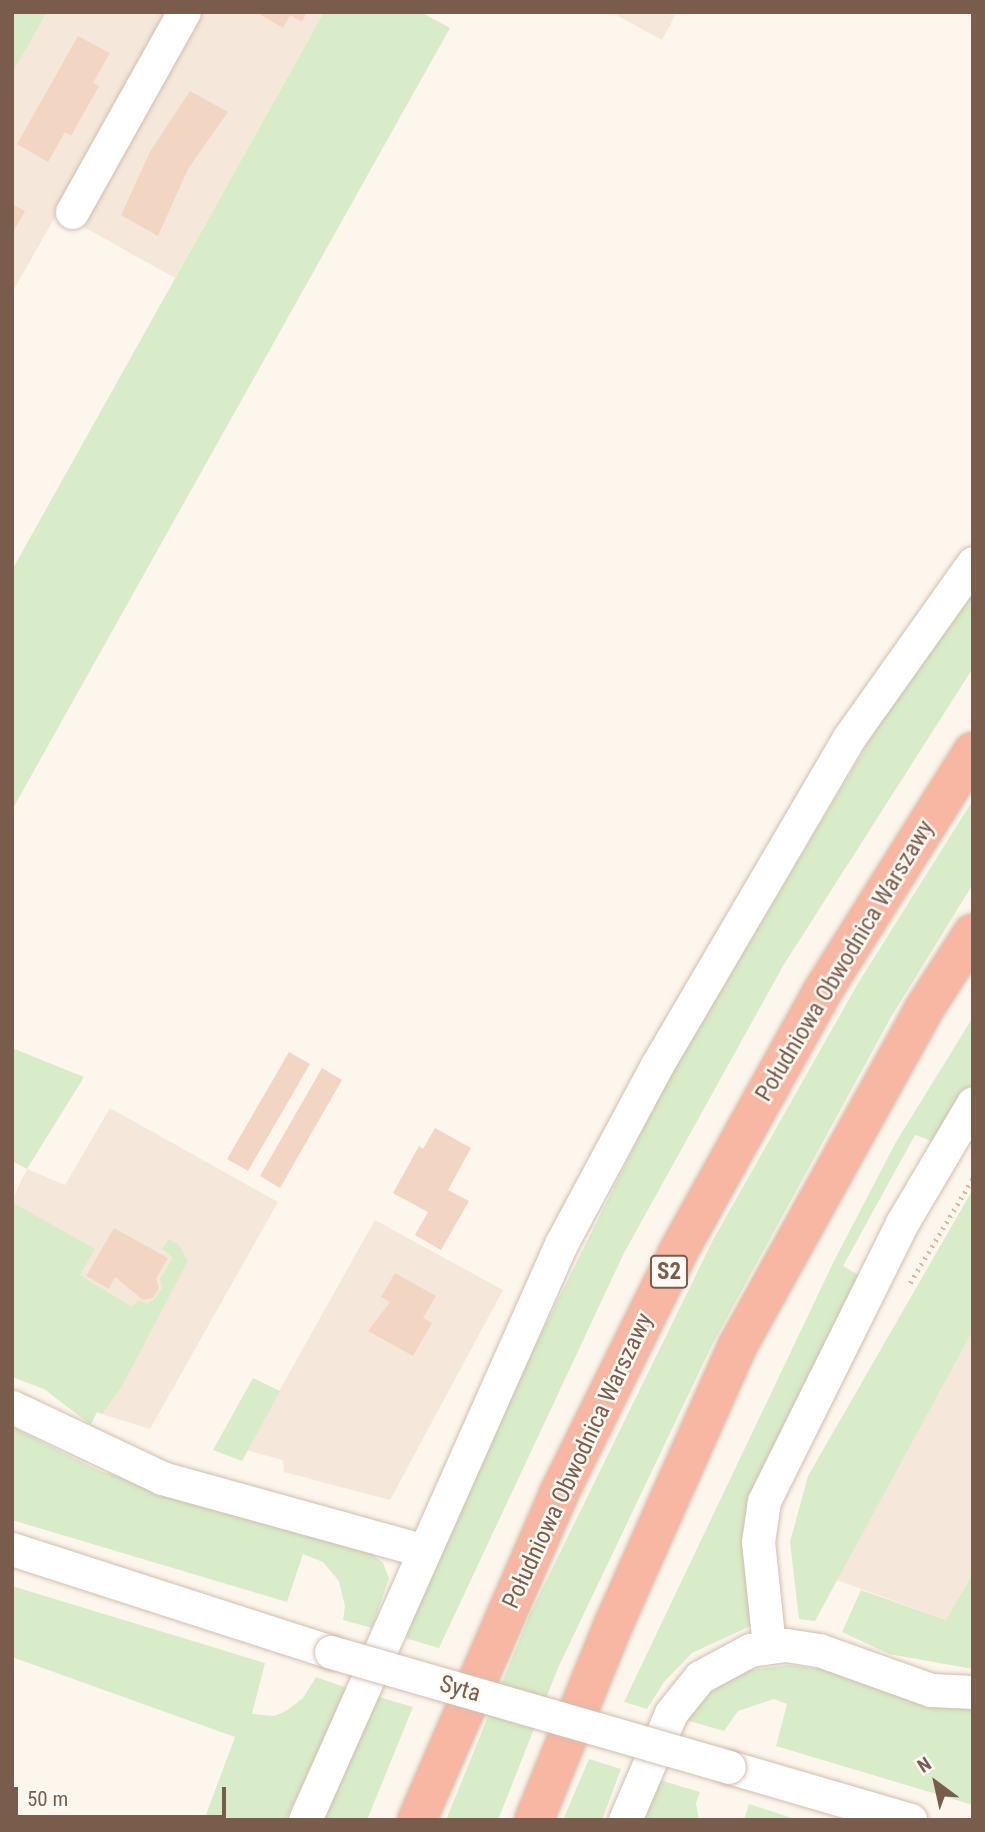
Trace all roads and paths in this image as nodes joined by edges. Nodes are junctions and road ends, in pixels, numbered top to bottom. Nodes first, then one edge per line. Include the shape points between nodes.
1 (184, 12) edge
2 (72, 212) dead end
3 (973, 563) edge
4 (973, 751) edge
5 (973, 933) edge
6 (973, 1103) edge
7 (973, 1178) edge
8 (904, 1292) dead end
9 (12, 1407) edge
10 (12, 1549) edge
11 (422, 1550) junction
12 (769, 1646) junction
13 (973, 1692) edge
14 (304, 1820) edge
15 (417, 1820) edge
16 (534, 1820) edge
17 (625, 1820) edge
18 (910, 1820) edge

1 - 2 street
3 - 11 street via 848,739 657,1065 561,1244
4 - 15 highway, Południowa Obwodnica Warszawy / S2 via 822,992 678,1252 558,1495
5 - 16 highway via 925,1009 738,1345 615,1621
6 - 12 street via 902,1223 764,1502 758,1542
7 - 8 path
9 - 11 street via 163,1478
10 - 18 street, Syta, bridge via 331,1652
11 - 14 street
12 - 13 street via 819,1650 921,1687
12 - 17 street via 732,1657 690,1688 671,1713

